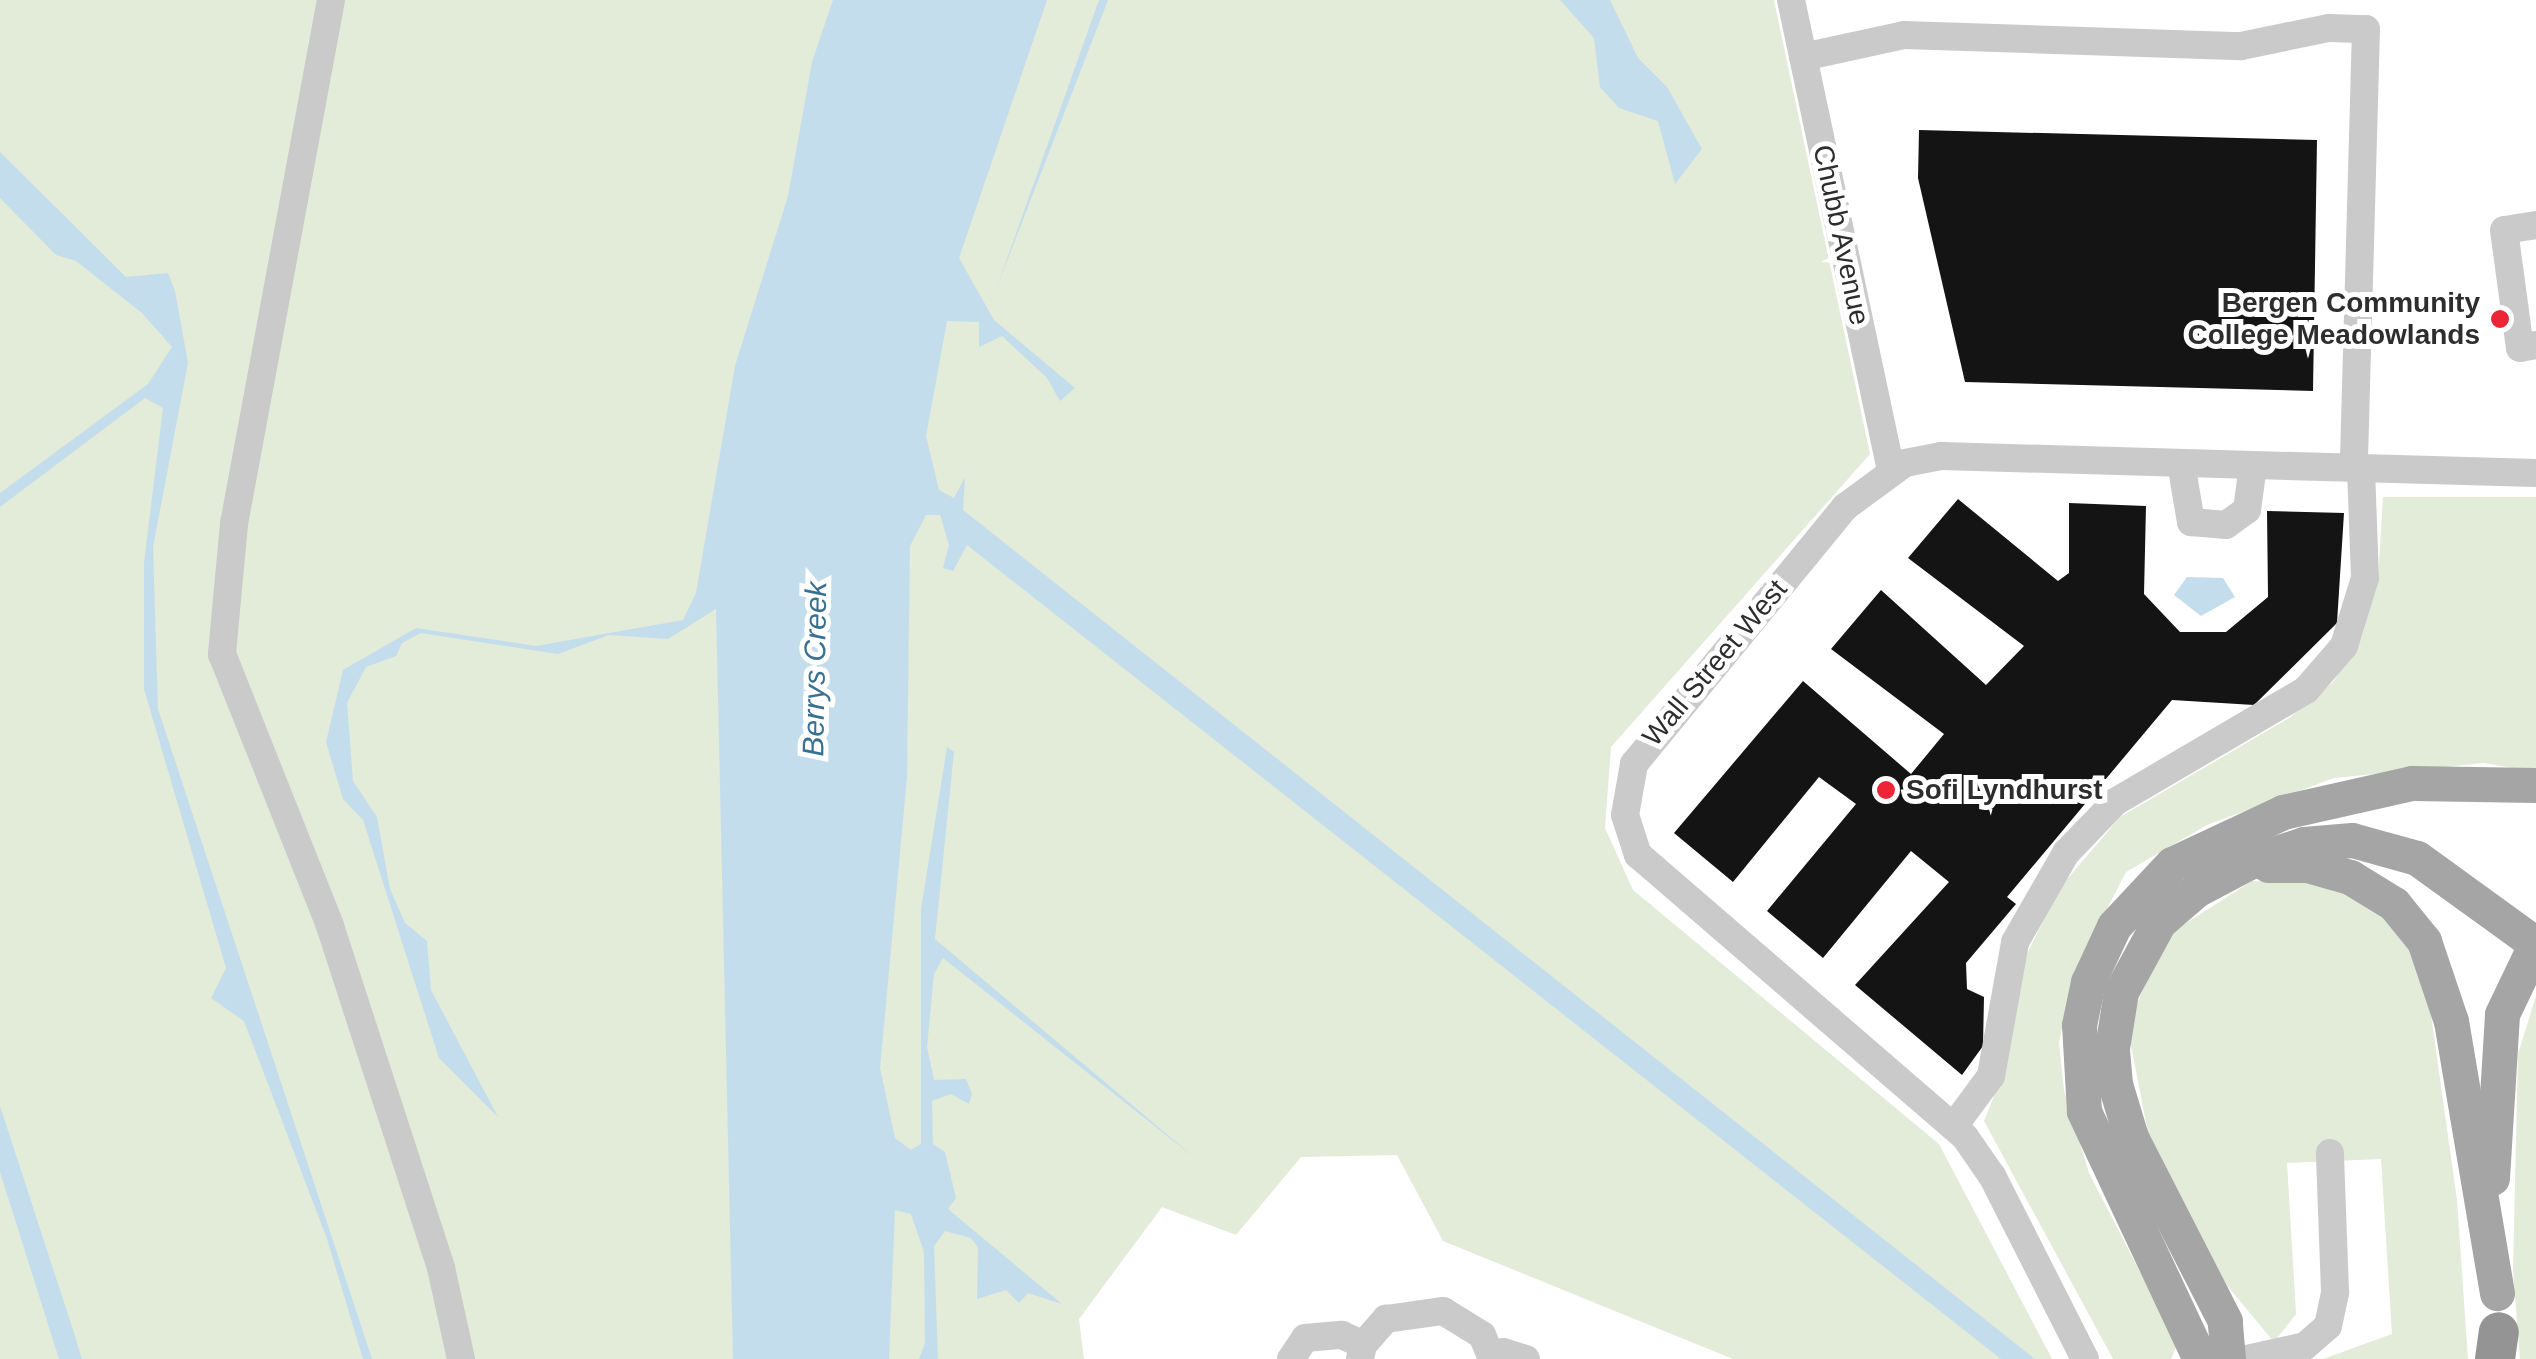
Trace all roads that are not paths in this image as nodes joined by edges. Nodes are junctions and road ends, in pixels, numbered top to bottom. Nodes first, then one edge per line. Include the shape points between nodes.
1 (331, 0) edge
2 (1791, 0) edge
3 (1803, 57) junction
4 (2536, 225) edge
5 (2536, 346) edge
6 (2181, 463) junction
7 (2253, 465) junction
8 (2357, 468) junction
9 (1891, 469) junction
10 (2536, 473) edge
11 (2536, 785) edge
12 (2210, 881) junction
13 (2536, 943) edge
14 (1954, 1126) junction
15 (2330, 1153) dead end
16 (2498, 1336) edge
17 (1362, 1352) edge
18 (461, 1359) edge
19 (1291, 1359) edge
20 (1493, 1359) edge
21 (1526, 1359) edge
22 (2084, 1359) edge
23 (2200, 1359) edge
24 (2228, 1359) edge
25 (2247, 1359) edge

1 - 18 street via 234,524 222,654 330,926 441,1268
2 - 3 street, Chubb Avenue
3 - 8 street via 1904,35 2241,46 2329,28 2366,29
3 - 9 street, Chubb Avenue
4 - 5 street via 2504,230 2520,348
6 - 7 street, Wall Street West
6 - 7 street via 2191,522 2226,525 2247,510
6 - 9 street, Wall Street West via 1941,456
7 - 8 street, Wall Street West
8 - 10 street, Wall Street West
8 - 14 street via 2366,578 2352,628 2333,662 2290,702 2114,802 2034,875 2008,965 1991,1076
9 - 14 street, Wall Street West via 1845,507 1656,731 1628,777 1625,815 1650,869
11 - 23 main road via 2412,783 2284,812 2172,864 2114,926 2088,982 2079,1025 2084,1112
12 - 13 main road via 2304,844 2368,842 2432,867
12 - 16 main road via 2270,864 2322,868 2380,894 2415,927 2445,996
12 - 24 main road via 2170,910 2142,946 2121,992 2112,1048 2124,1120 2225,1321
13 - 16 main road via 2508,994 2496,1053
14 - 22 street, Wall Street West via 1992,1176
15 - 25 street via 2335,1292 2328,1326 2305,1346
17 - 19 street via 1342,1336 1305,1338
17 - 20 street via 1386,1319 1443,1311 1482,1335
20 - 21 street via 1503,1352

